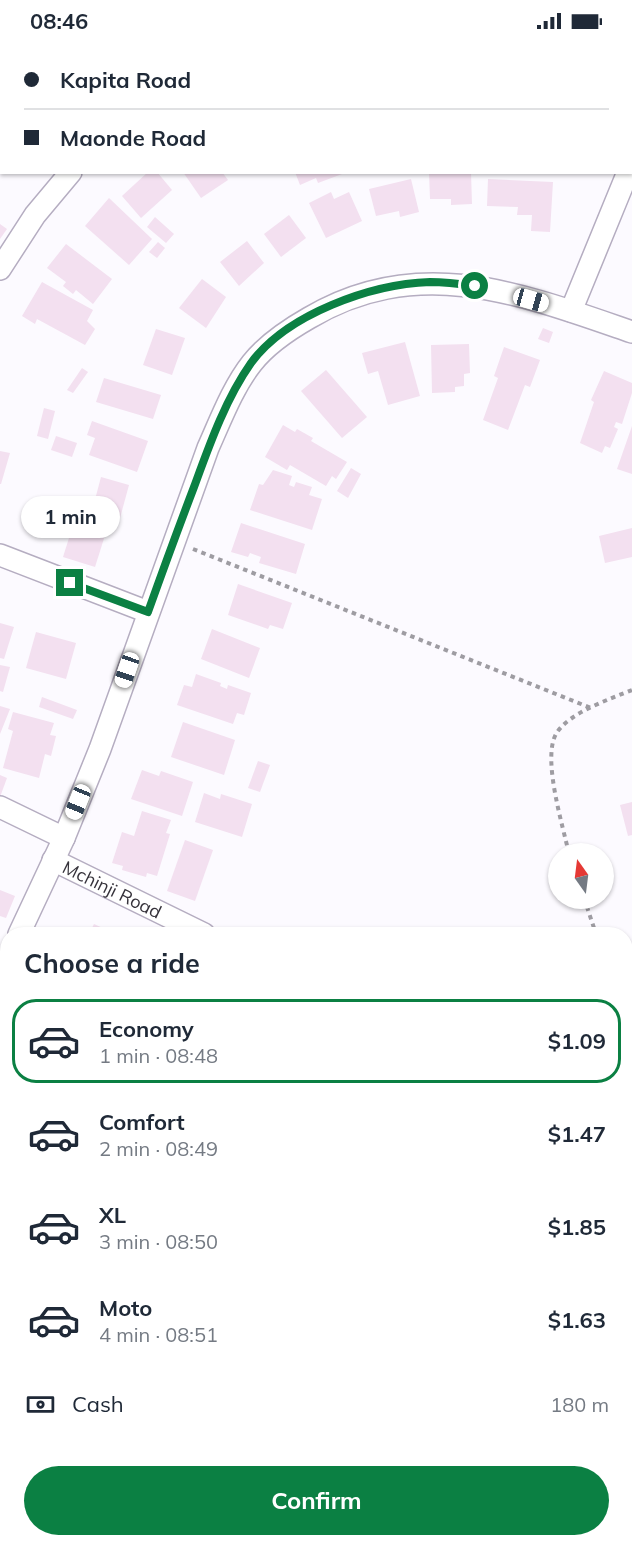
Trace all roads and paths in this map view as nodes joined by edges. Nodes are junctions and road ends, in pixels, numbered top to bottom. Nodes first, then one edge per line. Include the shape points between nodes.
1 (69, 174) edge
2 (627, 174) edge
3 (0, 269) edge
4 (572, 311) junction
5 (632, 332) edge
6 (174, 541) junction
7 (0, 555) edge
8 (148, 612) junction
9 (632, 690) edge
10 (591, 708) junction
11 (0, 807) edge
12 (64, 838) junction
13 (566, 843) edge
14 (53, 860) junction
15 (588, 909) edge
16 (22, 927) edge
17 (190, 927) edge
18 (594, 927) edge

1 - 3 street via 35,215
2 - 4 street
4 - 5 street
4 - 6 street via 490,288 430,282 354,296 320,311 283,333 252,362 208,448
6 - 8 street
6 - 10 path
7 - 8 street
8 - 12 street
9 - 10 path
10 - 13 path via 566,723 555,736 551,777
11 - 12 street
12 - 14 street
14 - 16 street
14 - 17 street, Mchinji Road
15 - 18 path

